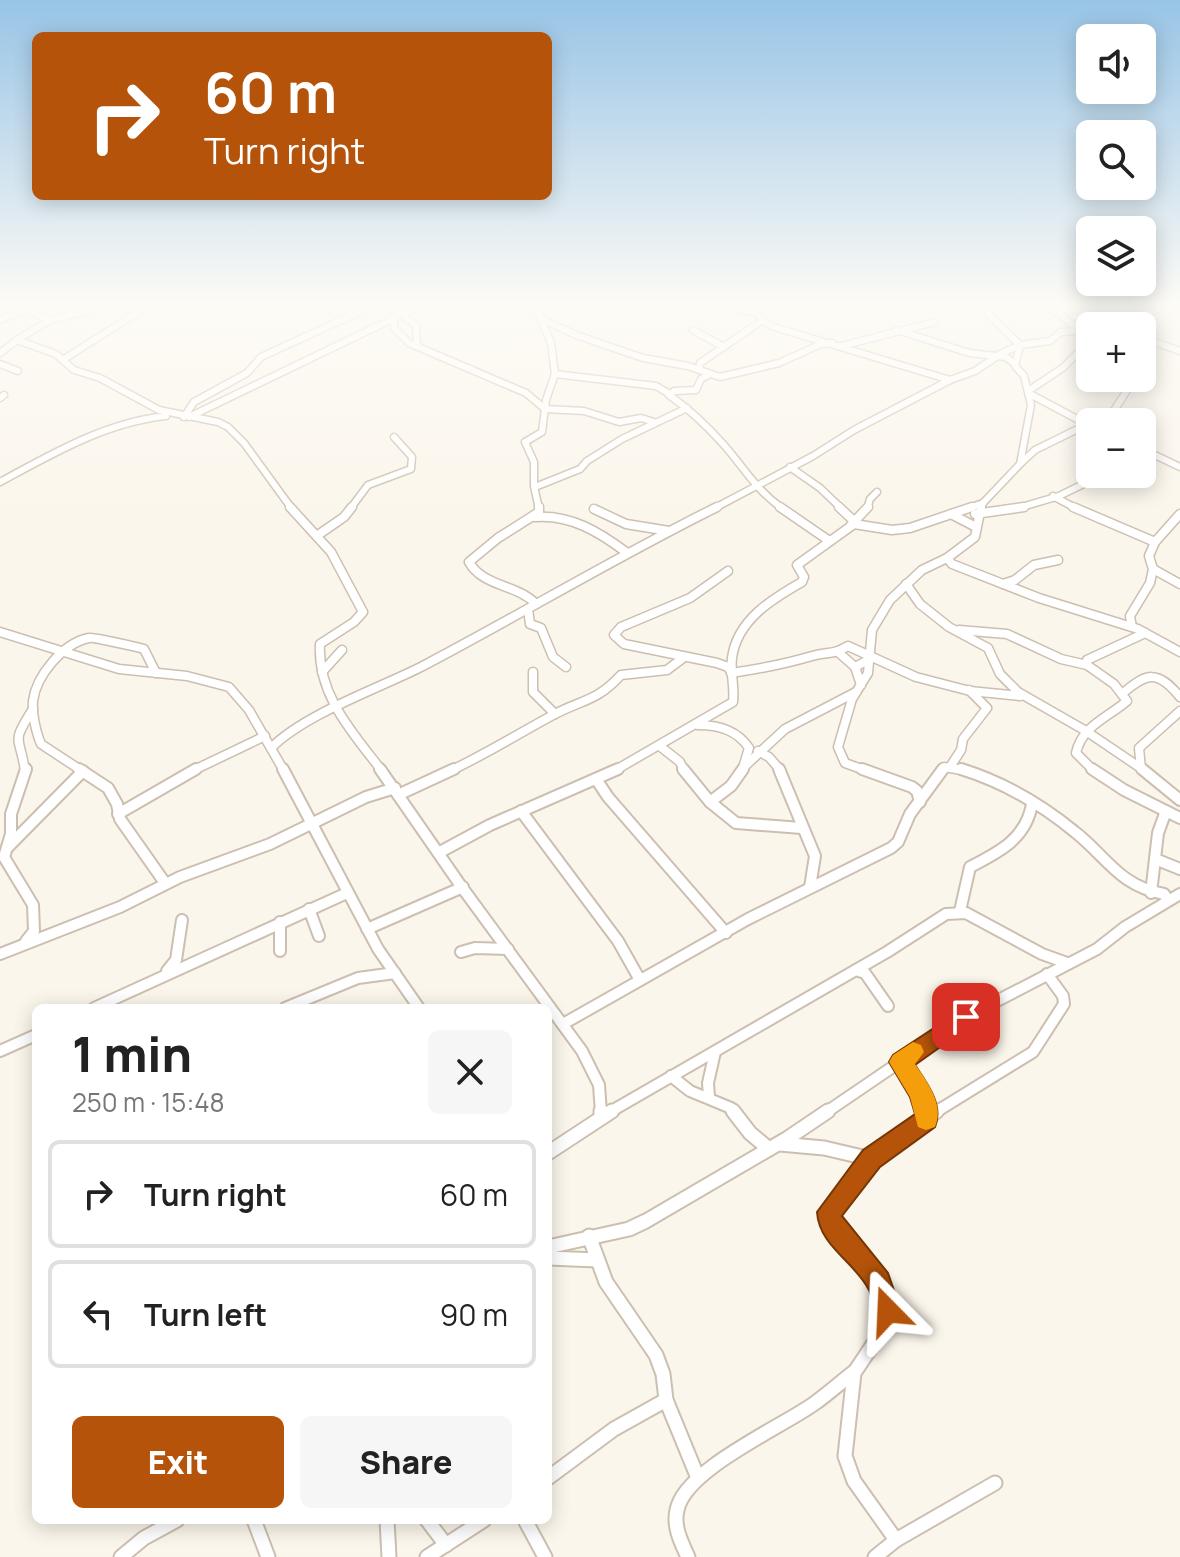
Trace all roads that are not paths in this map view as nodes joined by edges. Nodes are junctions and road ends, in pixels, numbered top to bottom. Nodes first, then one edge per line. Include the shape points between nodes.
1 (103, 380) edge
2 (235, 380) edge
3 (270, 380) edge
4 (496, 380) edge
5 (553, 380) edge
6 (590, 380) edge
7 (701, 380) edge
8 (950, 380) edge
9 (1025, 380) edge
10 (1046, 380) edge
11 (1029, 392) junction
12 (668, 393) junction
13 (687, 408) junction
14 (545, 409) junction
15 (186, 418) junction
16 (1076, 418) edge
17 (654, 422) junction
18 (1076, 431) edge
19 (394, 437) dead end
20 (1156, 458) edge
21 (1020, 464) junction
22 (790, 467) junction
23 (1180, 467) edge
24 (0, 482) edge
25 (535, 487) junction
26 (1078, 488) edge
27 (751, 489) junction
28 (877, 492) dead end
29 (1053, 496) junction
30 (983, 503) junction
31 (836, 505) junction
32 (594, 509) dead end
33 (953, 514) junction
34 (977, 514) junction
35 (1180, 514) edge
36 (861, 515) junction
37 (535, 517) junction
38 (851, 524) junction
39 (976, 527) junction
40 (669, 531) junction
41 (318, 535) junction
42 (828, 540) junction
43 (1155, 542) junction
44 (626, 552) junction
45 (1058, 560) dead end
46 (950, 561) junction
47 (1153, 569) junction
48 (728, 571) dead end
49 (906, 584) junction
50 (1000, 584) junction
51 (1180, 584) edge
52 (532, 606) junction
53 (1132, 627) junction
54 (956, 631) junction
55 (0, 632) edge
56 (1145, 633) junction
57 (342, 650) dead end
58 (838, 652) junction
59 (1180, 652) edge
60 (63, 653) junction
61 (870, 656) junction
62 (683, 658) junction
63 (1087, 665) junction
64 (566, 667) dead end
65 (855, 667) junction
66 (322, 672) junction
67 (533, 672) dead end
68 (156, 673) junction
69 (731, 673) junction
70 (859, 689) junction
71 (969, 690) junction
72 (1122, 694) junction
73 (1180, 697) edge
74 (1028, 699) junction
75 (33, 709) junction
76 (335, 710) junction
77 (1180, 711) edge
78 (555, 714) junction
79 (695, 725) junction
80 (1086, 731) junction
81 (265, 736) junction
82 (661, 747) junction
83 (271, 748) junction
84 (758, 751) junction
85 (745, 766) junction
86 (950, 767) junction
87 (1141, 769) junction
88 (83, 771) junction
89 (596, 779) junction
90 (397, 791) junction
91 (1180, 800) edge
92 (710, 802) junction
93 (920, 802) junction
94 (1032, 804) junction
95 (521, 811) junction
96 (1166, 811) junction
97 (118, 814) junction
98 (1180, 818) edge
99 (312, 826) junction
100 (802, 828) junction
101 (6, 848) junction
102 (440, 852) junction
103 (1155, 859) junction
104 (1180, 869) edge
105 (165, 883) junction
106 (463, 887) junction
107 (810, 887) junction
108 (347, 893) junction
109 (1151, 893) junction
110 (1174, 897) edge
111 (309, 909) junction
112 (960, 911) junction
113 (182, 920) dead end
114 (280, 922) junction
115 (367, 929) junction
116 (726, 933) junction
117 (319, 936) dead end
118 (21, 946) junction
119 (508, 949) junction
120 (280, 951) dead end
121 (461, 952) dead end
122 (0, 954) edge
123 (1067, 963) junction
124 (856, 970) junction
125 (395, 973) junction
126 (165, 974) junction
127 (1047, 974) junction
128 (640, 980) junction
129 (120, 1003) edge
130 (295, 1004) edge
131 (416, 1004) edge
132 (548, 1004) edge
133 (888, 1006) dead end
134 (552, 1009) edge
135 (563, 1024) junction
136 (32, 1037) edge
137 (0, 1051) edge
138 (715, 1052) junction
139 (901, 1062) junction
140 (671, 1076) junction
141 (709, 1097) junction
142 (601, 1117) junction
143 (926, 1119) junction
144 (773, 1146) junction
145 (552, 1150) edge
146 (871, 1159) junction
147 (589, 1236) junction
148 (552, 1246) edge
149 (552, 1258) edge
150 (597, 1260) junction
151 (854, 1372) junction
152 (666, 1400) junction
153 (552, 1475) edge
154 (698, 1478) junction
155 (995, 1483) dead end
156 (170, 1524) edge
157 (256, 1524) edge
158 (387, 1524) edge
159 (430, 1524) edge
160 (478, 1524) edge
161 (527, 1524) edge
162 (896, 1540) junction
163 (446, 1545) junction
164 (128, 1555) edge
165 (268, 1557) edge
166 (389, 1557) edge
167 (427, 1557) edge
168 (545, 1557) edge
169 (688, 1557) edge
170 (875, 1557) edge

1 - 15 street via 159,410
2 - 15 street via 194,402
3 - 15 street
4 - 14 street via 526,393
5 - 14 street
6 - 12 street via 656,386
7 - 12 street via 696,390
8 - 22 street
9 - 11 street
10 - 11 street
11 - 16 street
11 - 21 street
12 - 13 street
13 - 17 street
13 - 27 street via 724,445
14 - 17 street via 584,411 619,422
14 - 25 street via 542,432 525,442 536,464
15 - 24 street via 148,417 105,431
15 - 41 street via 218,422 232,430 284,500
17 - 25 street via 580,469
18 - 21 street via 1035,450
19 - 41 street via 412,457 411,469 368,485 344,517
20 - 23 street
21 - 30 street
22 - 27 street
22 - 31 street
25 - 37 street via 540,505
26 - 29 street
27 - 40 street
27 - 42 street
28 - 36 street
29 - 34 street
29 - 43 street
30 - 33 street
30 - 34 street
31 - 36 street
31 - 38 street
32 - 40 street via 626,524
33 - 34 street
33 - 38 street via 897,530
33 - 39 street
34 - 39 street
35 - 43 street
36 - 38 street
37 - 44 street via 553,515 603,535
37 - 52 street via 469,562 477,572 530,595
38 - 42 street
39 - 46 street via 975,537
40 - 44 street
41 - 66 street via 363,612 323,639
42 - 69 street via 797,565 802,582 750,618 736,641
43 - 47 street via 1149,556
44 - 52 street
45 - 50 street via 1032,567 1013,583
46 - 49 street via 937,562
46 - 50 street
47 - 51 street
47 - 53 street via 1130,616
48 - 62 street via 690,598 614,633 624,644
49 - 54 street via 920,604
49 - 61 street via 872,630
50 - 53 street
52 - 64 street via 530,624 541,628 553,657
52 - 76 street
53 - 56 street
54 - 63 street via 979,629 1017,637 1055,659
54 - 74 street via 988,648 1000,674
55 - 60 street
56 - 59 street
56 - 63 street via 1091,656
57 - 66 street
58 - 61 street via 848,646
58 - 65 street
58 - 69 street
60 - 68 street
60 - 68 street via 88,638 135,645 149,653
60 - 75 street via 36,690
61 - 65 street
61 - 70 street
61 - 71 street via 904,674
62 - 69 street via 717,663
62 - 78 street via 667,670 621,675 603,694
63 - 72 street
65 - 70 street
66 - 76 street
67 - 78 street via 533,692
68 - 81 street via 229,687
69 - 79 street via 733,702
70 - 84 street via 785,729
70 - 93 street via 838,747 840,757 912,787
71 - 74 street via 1004,691
71 - 86 street via 987,708
72 - 73 street via 1153,675 1167,681
72 - 80 street via 1125,704
74 - 80 street
75 - 88 street via 41,744
75 - 101 street via 19,731 17,745 26,769
76 - 83 street
76 - 90 street
77 - 87 street via 1139,748
78 - 90 street via 493,751
79 - 82 street
79 - 85 street via 718,726 746,741
80 - 87 street
80 - 96 street via 1075,749 1077,757
81 - 83 street
81 - 97 street
82 - 89 street
82 - 92 street via 680,762
83 - 99 street
84 - 85 street
84 - 100 street via 779,767
85 - 92 street
86 - 93 street via 939,770
86 - 94 street via 991,779
87 - 91 street
88 - 97 street via 112,792
88 - 101 street
89 - 95 street
89 - 116 street
90 - 99 street via 366,797
90 - 102 street
92 - 100 street via 742,825
93 - 107 street via 896,844
94 - 109 street via 1082,837 1114,871
94 - 112 street via 1022,831 1005,849 970,867
95 - 102 street
95 - 128 street via 618,941
96 - 98 street
96 - 103 street
97 - 105 street
99 - 105 street
99 - 108 street
100 - 107 street via 815,856
101 - 118 street via 4,860 33,905 33,934
102 - 106 street
103 - 104 street
103 - 109 street
105 - 118 street
106 - 115 street
106 - 119 street
107 - 116 street
108 - 111 street
108 - 115 street
109 - 110 street
110 - 123 street
111 - 114 street
111 - 117 street
112 - 123 street
112 - 124 street via 940,917
113 - 126 street via 176,960
114 - 120 street
114 - 126 street
115 - 125 street
116 - 128 street
118 - 122 street
119 - 121 street
119 - 132 street
123 - 127 street
124 - 133 street via 865,973
124 - 138 street
125 - 130 street via 358,978
125 - 131 street
126 - 129 street
127 - 139 street via 966,1017
127 - 143 street via 1064,1004 1033,1052
128 - 135 street
134 - 135 street
135 - 142 street via 594,1071
136 - 137 street
138 - 140 street
138 - 141 street
139 - 143 street via 920,1092
139 - 144 street
140 - 141 street
140 - 142 street
141 - 144 street via 731,1108 750,1133
142 - 145 street
143 - 146 street
144 - 146 street via 824,1148
144 - 147 street via 629,1229
146 - 151 street via 829,1216 887,1298 886,1327
147 - 148 street
147 - 150 street
149 - 150 street
150 - 152 street via 656,1355
151 - 154 street
151 - 162 street via 846,1462
152 - 153 street via 614,1429
152 - 154 street
154 - 169 street via 680,1496 674,1513
155 - 162 street
156 - 164 street via 144,1538
157 - 165 street
158 - 166 street
159 - 163 street
160 - 163 street
161 - 168 street
162 - 170 street
163 - 167 street

